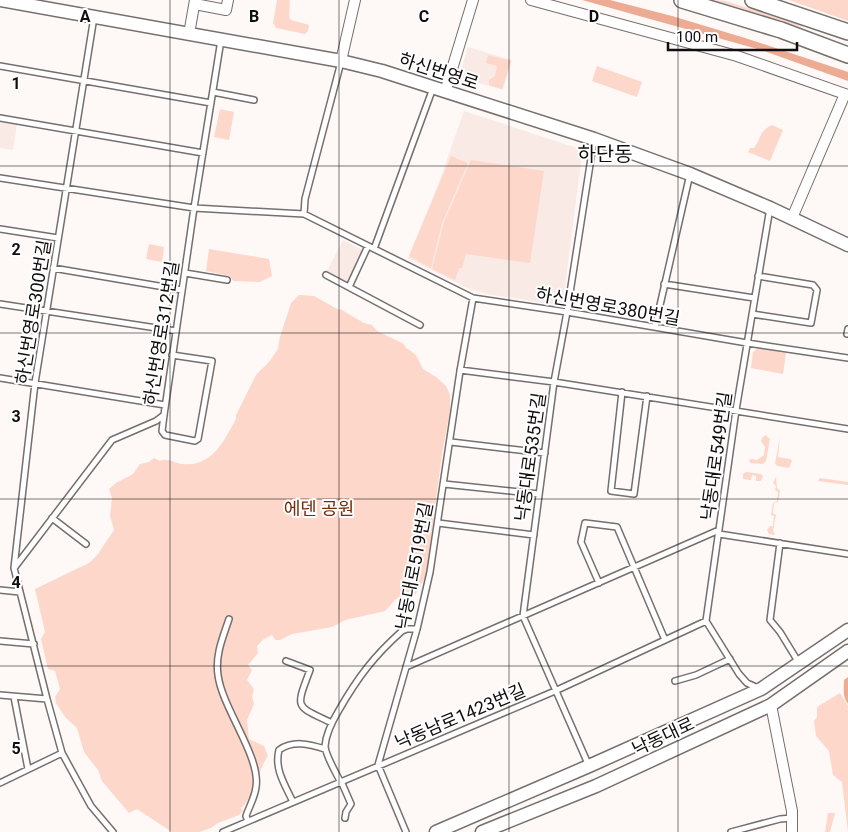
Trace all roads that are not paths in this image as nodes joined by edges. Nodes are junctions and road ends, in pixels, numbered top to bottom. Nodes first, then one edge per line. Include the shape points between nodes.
1 (0, 0) edge
2 (228, 0) edge
3 (355, 0) edge
4 (473, 0) edge
5 (531, 0) edge
6 (682, 0) edge
7 (753, 0) edge
8 (195, 2) edge
9 (94, 16) junction
10 (848, 32) edge
11 (189, 34) junction
12 (221, 40) junction
13 (848, 55) edge
14 (341, 61) junction
15 (0, 66) edge
16 (83, 80) junction
17 (439, 90) junction
18 (213, 92) junction
19 (847, 95) edge
20 (254, 100) dead end
21 (211, 103) junction
22 (0, 118) edge
23 (75, 130) junction
24 (594, 139) junction
25 (203, 153) junction
26 (690, 174) junction
27 (0, 178) edge
28 (66, 188) junction
29 (194, 208) junction
30 (770, 208) junction
31 (304, 214) junction
32 (792, 218) junction
33 (0, 229) edge
34 (58, 238) junction
35 (848, 245) edge
36 (371, 248) junction
37 (54, 268) junction
38 (185, 273) junction
39 (326, 275) dead end
40 (758, 276) junction
41 (227, 280) dead end
42 (664, 284) junction
43 (349, 287) junction
44 (182, 290) junction
45 (473, 298) junction
46 (754, 298) junction
47 (0, 304) edge
48 (46, 311) junction
49 (567, 312) junction
50 (752, 314) junction
51 (420, 325) dead end
52 (655, 327) junction
53 (848, 329) edge
54 (176, 331) junction
55 (847, 334) edge
56 (747, 343) junction
57 (172, 355) junction
58 (848, 358) edge
59 (460, 370) junction
60 (0, 378) edge
61 (554, 382) junction
62 (35, 383) junction
63 (622, 392) junction
64 (647, 396) junction
65 (165, 405) junction
66 (736, 410) junction
67 (164, 415) junction
68 (848, 429) edge
69 (451, 442) junction
70 (545, 453) junction
71 (444, 484) junction
72 (539, 494) junction
73 (52, 518) junction
74 (438, 523) junction
75 (719, 532) junction
76 (534, 535) junction
77 (780, 543) junction
78 (86, 544) dead end
79 (848, 554) edge
80 (634, 567) junction
81 (14, 568) junction
82 (599, 583) junction
83 (0, 590) edge
84 (20, 592) junction
85 (523, 616) junction
86 (229, 619) dead end
87 (706, 621) junction
88 (417, 628) junction
89 (848, 630) edge
90 (665, 640) junction
91 (0, 641) edge
92 (34, 644) junction
93 (848, 651) edge
94 (730, 659) junction
95 (286, 661) dead end
96 (799, 664) junction
97 (406, 667) junction
98 (675, 681) dead end
99 (761, 689) junction
100 (555, 690) junction
101 (0, 695) edge
102 (14, 696) junction
103 (46, 699) junction
104 (771, 705) junction
105 (332, 723) junction
106 (325, 749) junction
107 (62, 753) junction
108 (378, 765) junction
109 (589, 766) junction
110 (28, 769) junction
111 (340, 781) junction
112 (0, 783) edge
113 (293, 802) junction
114 (345, 818) dead end
115 (793, 818) junction
116 (248, 821) junction
117 (113, 832) edge
118 (223, 832) edge
119 (406, 832) edge
120 (436, 832) edge
121 (482, 832) edge
122 (731, 832) edge
123 (792, 832) edge

1 - 9 street, 하신번영로
2 - 8 street via 226,10
3 - 14 street
4 - 17 street
5 - 19 street via 737,56
6 - 13 main road via 781,30
7 - 10 main road
8 - 11 street
9 - 11 street, 하신번영로
9 - 16 lane, 하신번영로300번길
11 - 12 street, 하신번영로
12 - 14 street, 하신번영로
12 - 18 lane, 하신번영로312번길
14 - 17 street, 하신번영로
14 - 31 lane via 305,199
15 - 16 lane
16 - 21 lane
16 - 23 lane, 하신번영로300번길
17 - 24 street, 하신번영로
17 - 36 lane
18 - 20 lane
18 - 21 lane, 하신번영로312번길
19 - 32 street
21 - 25 lane, 하신번영로312번길
22 - 23 lane
23 - 25 lane
23 - 28 lane, 하신번영로300번길
24 - 26 street, 하신번영로
24 - 49 lane, 낙동대로535번길
25 - 29 lane, 하신번영로312번길
26 - 30 street, 하신번영로
26 - 42 lane
27 - 28 lane, 하신번영로380번길
28 - 29 lane, 하신번영로380번길
28 - 34 lane, 하신번영로300번길
29 - 31 lane, 하신번영로380번길
29 - 38 lane, 하신번영로312번길
30 - 32 street, 하신번영로
30 - 40 lane, 낙동대로549번길
31 - 36 lane, 하신번영로380번길
32 - 35 street, 하신번영로
33 - 34 lane
34 - 37 lane, 하신번영로300번길
36 - 43 lane
36 - 45 lane, 하신번영로380번길
37 - 44 lane
37 - 48 lane, 하신번영로300번길
38 - 41 lane
38 - 44 lane, 하신번영로312번길
39 - 43 lane
40 - 46 lane, 낙동대로549번길
40 - 50 lane via 814,285 817,290 811,324
42 - 46 lane
42 - 52 lane
43 - 51 lane
44 - 54 lane, 하신번영로312번길
45 - 49 lane, 하신번영로380번길
45 - 59 lane, 낙동대로519번길
46 - 50 lane, 낙동대로549번길
47 - 48 lane
48 - 54 lane
48 - 62 lane, 하신번영로300번길
49 - 52 lane, 하신번영로380번길
49 - 61 lane, 낙동대로535번길
50 - 56 lane, 낙동대로549번길
52 - 56 lane, 하신번영로380번길
53 - 55 lane
54 - 57 lane, 하신번영로312번길
56 - 58 lane, 하신번영로380번길
56 - 66 lane, 낙동대로549번길
57 - 65 lane, 하신번영로312번길
57 - 67 lane via 212,362 198,439 165,435 162,431
59 - 61 lane
59 - 69 lane, 낙동대로519번길
60 - 62 lane
61 - 63 lane
61 - 70 lane, 낙동대로535번길
62 - 65 lane
62 - 81 lane, 하신번영로300번길
63 - 64 lane
63 - 64 lane via 611,491 634,494
64 - 66 lane
65 - 67 lane, 하신번영로312번길
66 - 68 lane
66 - 75 lane, 낙동대로549번길
67 - 73 lane, 하신번영로312번길 via 112,440
69 - 70 lane
69 - 71 lane, 낙동대로519번길
70 - 72 lane, 낙동대로535번길
71 - 72 lane
71 - 74 lane, 낙동대로519번길
72 - 76 lane, 낙동대로535번길
73 - 78 lane
73 - 81 lane, 하신번영로312번길
74 - 76 lane
74 - 88 lane, 낙동대로519번길
75 - 77 lane
75 - 80 lane
75 - 87 lane, 낙동대로549번길
76 - 85 lane, 낙동대로535번길
77 - 79 lane
77 - 96 lane via 770,620
80 - 82 lane
80 - 82 lane via 617,527 585,523 581,542
80 - 90 lane
81 - 84 lane, 하신번영로300번길
82 - 85 lane
83 - 84 lane
84 - 92 lane, 하신번영로300번길
85 - 97 lane
85 - 100 lane
86 - 116 lane via 218,657 218,676 253,765 256,787 246,816
87 - 90 lane, 낙동남로1423번길
87 - 94 lane
88 - 97 lane, 낙동대로519번길
88 - 105 lane via 402,632 375,656
89 - 96 street, 낙동대로
90 - 100 lane, 낙동남로1423번길
91 - 92 lane
92 - 103 lane, 하신번영로300번길
93 - 104 street, 낙동대로
94 - 98 lane
94 - 99 lane via 747,683
95 - 105 lane via 310,670 299,698 300,705
96 - 99 street, 낙동대로
97 - 108 lane, 낙동대로519번길
99 - 104 street
99 - 109 street, 낙동대로
100 - 108 lane, 낙동남로1423번길
100 - 109 lane
101 - 102 lane
102 - 103 lane
102 - 110 lane
103 - 107 lane, 하신번영로300번길
104 - 115 street
104 - 121 street, 낙동대로 via 596,786
105 - 106 lane
106 - 111 lane
106 - 113 lane via 291,744 279,750 280,775
107 - 110 lane
107 - 117 lane, 하신번영로300번길 via 91,806
108 - 111 lane, 낙동남로1423번길
108 - 119 lane
109 - 120 street, 낙동대로
110 - 112 lane
111 - 113 lane, 낙동남로1423번길
111 - 114 lane via 351,804
113 - 116 lane, 낙동남로1423번길
115 - 122 lane
115 - 123 street
116 - 118 lane, 낙동남로1423번길

